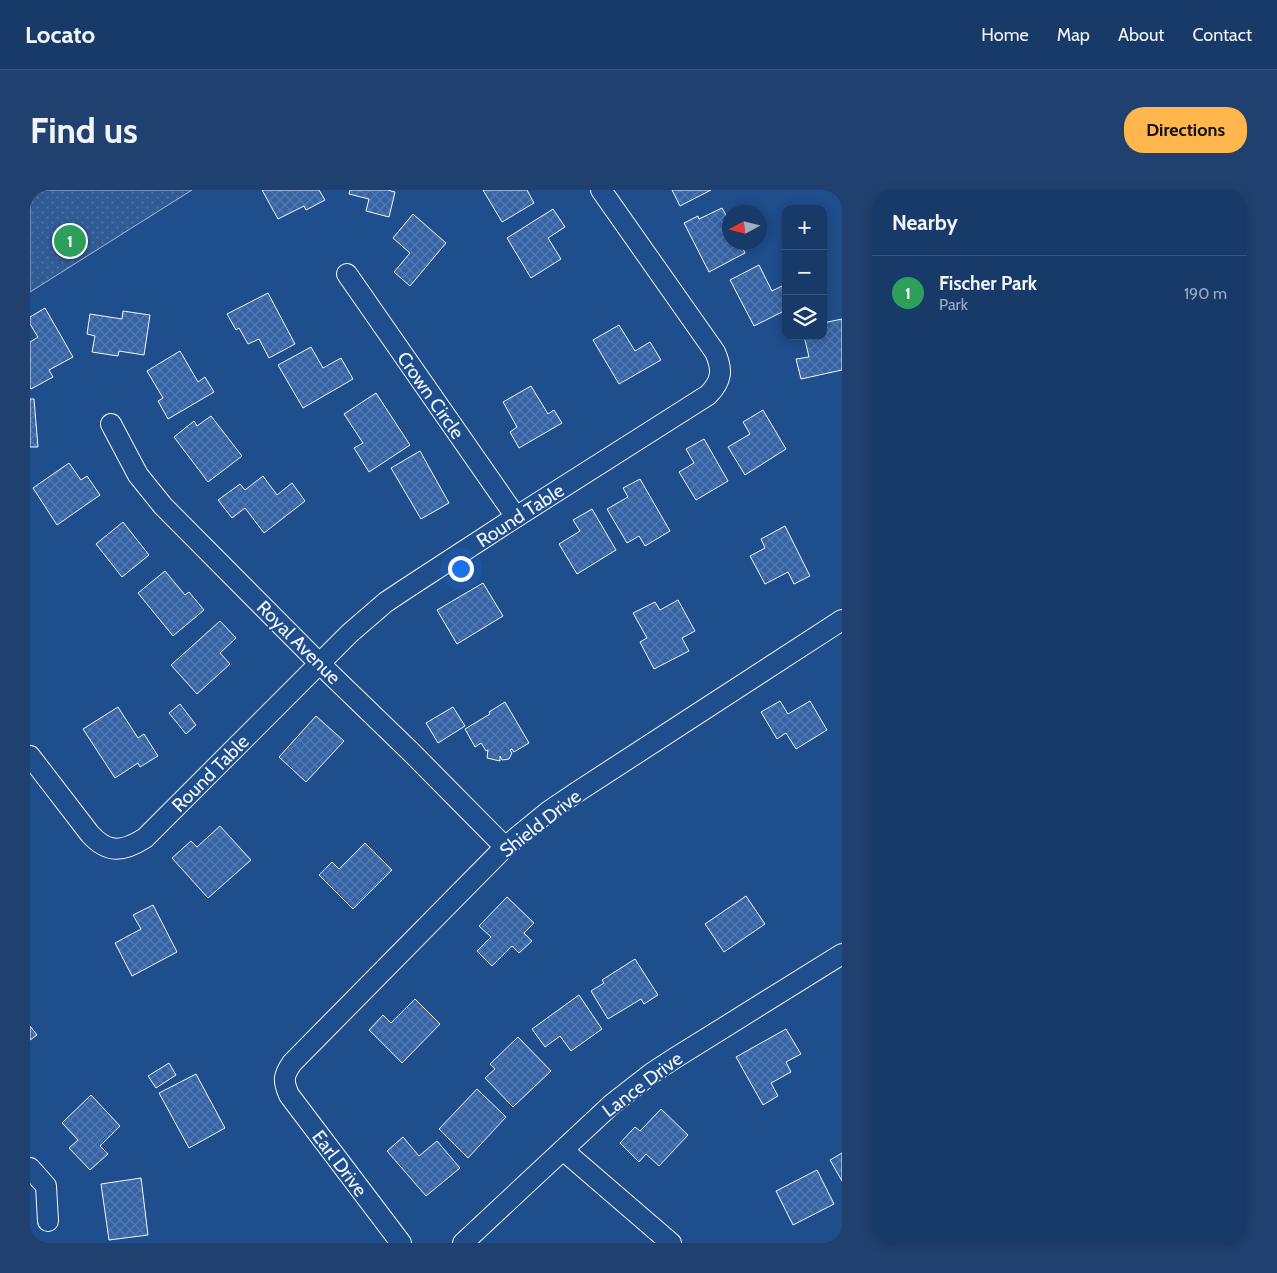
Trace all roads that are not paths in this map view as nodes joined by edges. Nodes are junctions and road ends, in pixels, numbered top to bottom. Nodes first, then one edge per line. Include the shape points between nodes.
1 (601, 190) edge
2 (347, 274) dead end
3 (111, 424) dead end
4 (516, 517) junction
5 (842, 620) edge
6 (320, 664) junction
7 (30, 756) edge
8 (505, 847) junction
9 (842, 954) edge
10 (284, 1080) joint
11 (563, 1150) junction
12 (30, 1168) edge
13 (48, 1221) dead end
14 (401, 1243) edge
15 (464, 1243) edge
16 (671, 1243) edge

1 - 4 street, Round Table via 715,352 720,375 716,387 708,395
2 - 4 street, Crown Circle
3 - 6 street, Royal Avenue via 138,474 163,506
4 - 6 street, Round Table via 386,602
5 - 8 street, Shield Drive via 574,794
6 - 7 street, Round Table via 145,838 126,848 105,847 97,842
6 - 8 street, Royal Avenue
8 - 10 street, Shield Drive via 292,1063
9 - 11 street, Lance Drive via 652,1073 611,1105
10 - 14 street, Earl Drive via 295,1104
11 - 15 street, Lance Drive
11 - 16 street
12 - 13 street via 46,1186

